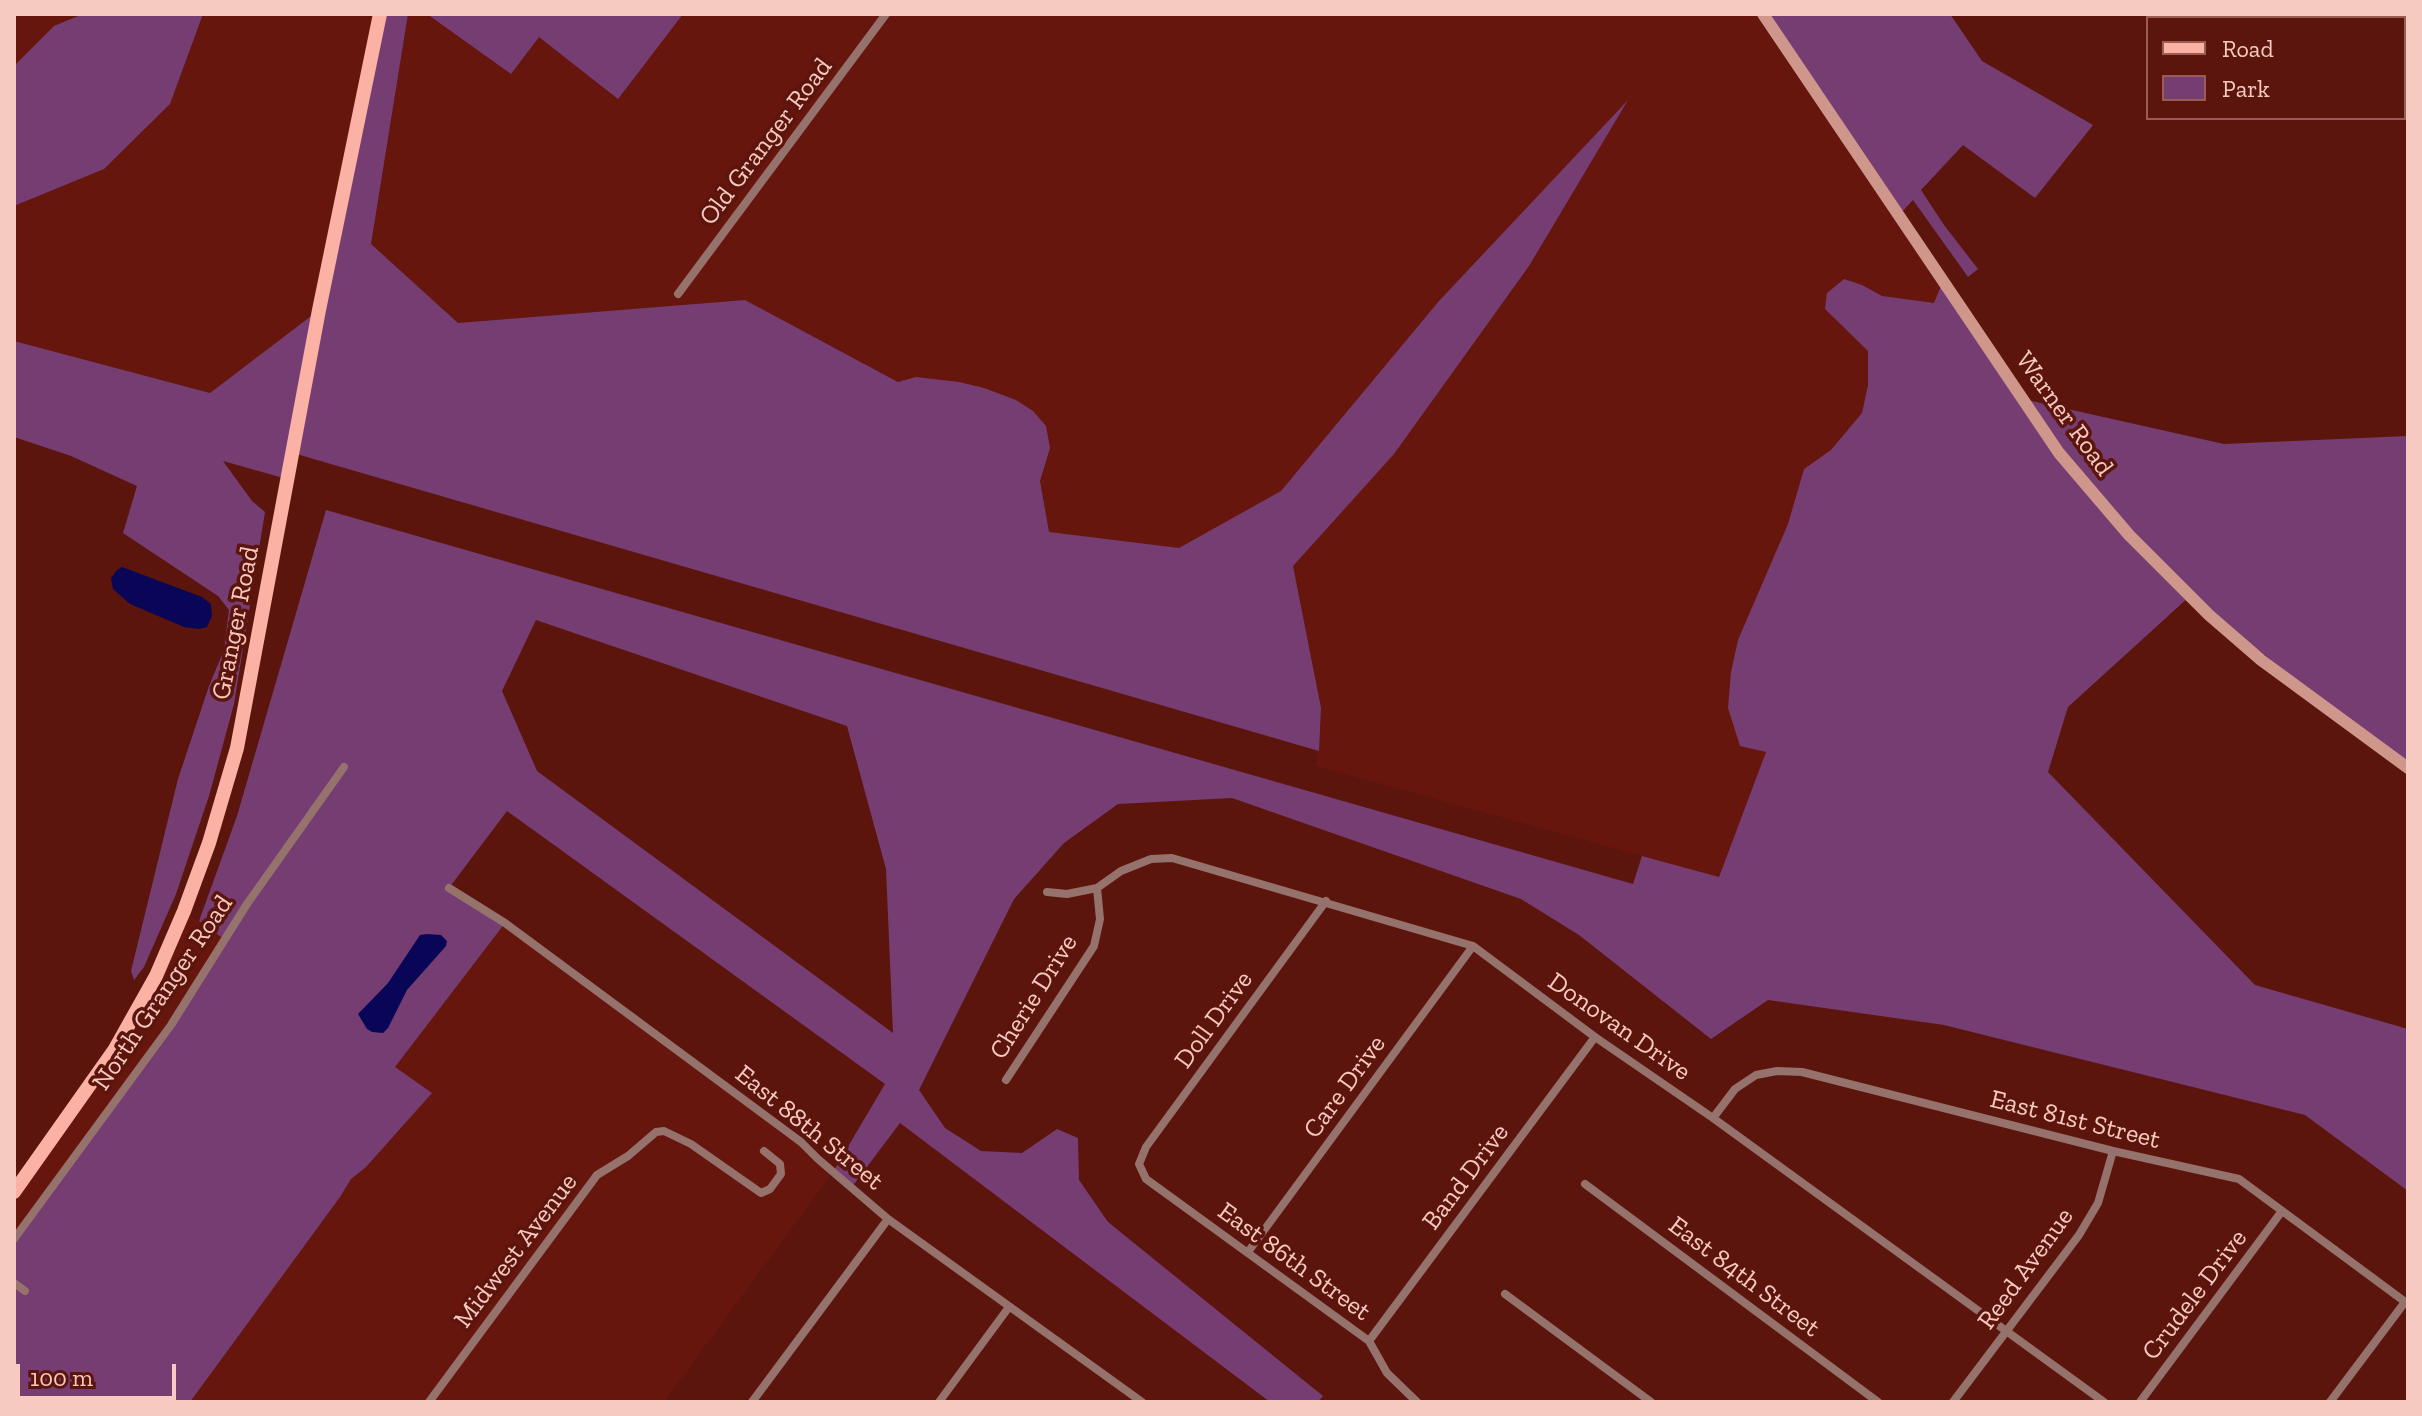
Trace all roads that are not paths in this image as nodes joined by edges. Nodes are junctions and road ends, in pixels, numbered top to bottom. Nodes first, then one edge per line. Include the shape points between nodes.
1 (380, 14) edge
2 (886, 14) edge
3 (1763, 14) edge
4 (678, 294) dead end
5 (344, 767) dead end
6 (2408, 768) edge
7 (449, 888) dead end
8 (1097, 888) junction
9 (1047, 892) dead end
10 (1326, 901) junction
11 (1473, 946) junction
12 (1595, 1037) junction
13 (1006, 1080) dead end
14 (1713, 1118) junction
15 (764, 1151) dead end
16 (2113, 1151) junction
17 (1139, 1164) joint
18 (1585, 1184) dead end
19 (14, 1192) edge
20 (2282, 1211) junction
21 (888, 1219) junction
22 (14, 1239) edge
23 (1248, 1252) junction
24 (14, 1283) edge
25 (25, 1291) dead end
26 (1505, 1294) dead end
27 (2407, 1303) edge
28 (1009, 1307) junction
29 (2007, 1331) junction
30 (1369, 1341) junction
31 (1128, 1398) edge
32 (429, 1402) edge
33 (752, 1402) edge
34 (939, 1402) edge
35 (1142, 1402) edge
36 (1417, 1402) edge
37 (1651, 1402) edge
38 (1878, 1402) edge
39 (1953, 1402) edge
40 (2104, 1402) edge
41 (2140, 1402) edge
42 (2330, 1402) edge

1 - 19 main road, Granger Road via 237,748 209,843 156,976 115,1049
2 - 4 street, Old Granger Road
3 - 6 main road, Warner Road via 2059,453 2129,535 2261,660
5 - 22 street, North Granger Road via 253,894 171,1025
7 - 21 street, East 88th Street via 505,923 801,1142
8 - 9 street, Donovan Drive
8 - 10 street, Donovan Drive via 1151,859 1172,858
8 - 13 street, Cherie Drive via 1100,919 1094,946
10 - 11 street, Donovan Drive
10 - 17 street, Doll Drive via 1146,1147
11 - 12 street, Donovan Drive
11 - 23 street, Care Drive
12 - 14 street, Donovan Drive
12 - 30 street, Band Drive
14 - 16 street, East 81st Street via 1735,1089 1756,1075 1802,1072
14 - 29 street, Donovan Drive
15 - 32 street, Midwest Avenue via 780,1164 781,1174 761,1193 664,1131 597,1175
16 - 20 street, East 81st Street via 2239,1179
16 - 29 street, Reed Avenue via 2098,1203
17 - 23 street, East 86th Street via 1146,1179
18 - 38 street, East 84th Street
20 - 27 street, East 81st Street
20 - 41 street, Crudele Drive
21 - 28 street, East 88th Street
21 - 33 street
23 - 30 street, East 86th Street
24 - 25 street
26 - 37 street
27 - 42 street
28 - 31 street, East 88th Street
28 - 34 street
29 - 39 street, Reed Avenue
29 - 40 street, Donovan Drive
30 - 36 street, East 86th Street via 1387,1373
31 - 35 street, East 88th Street

